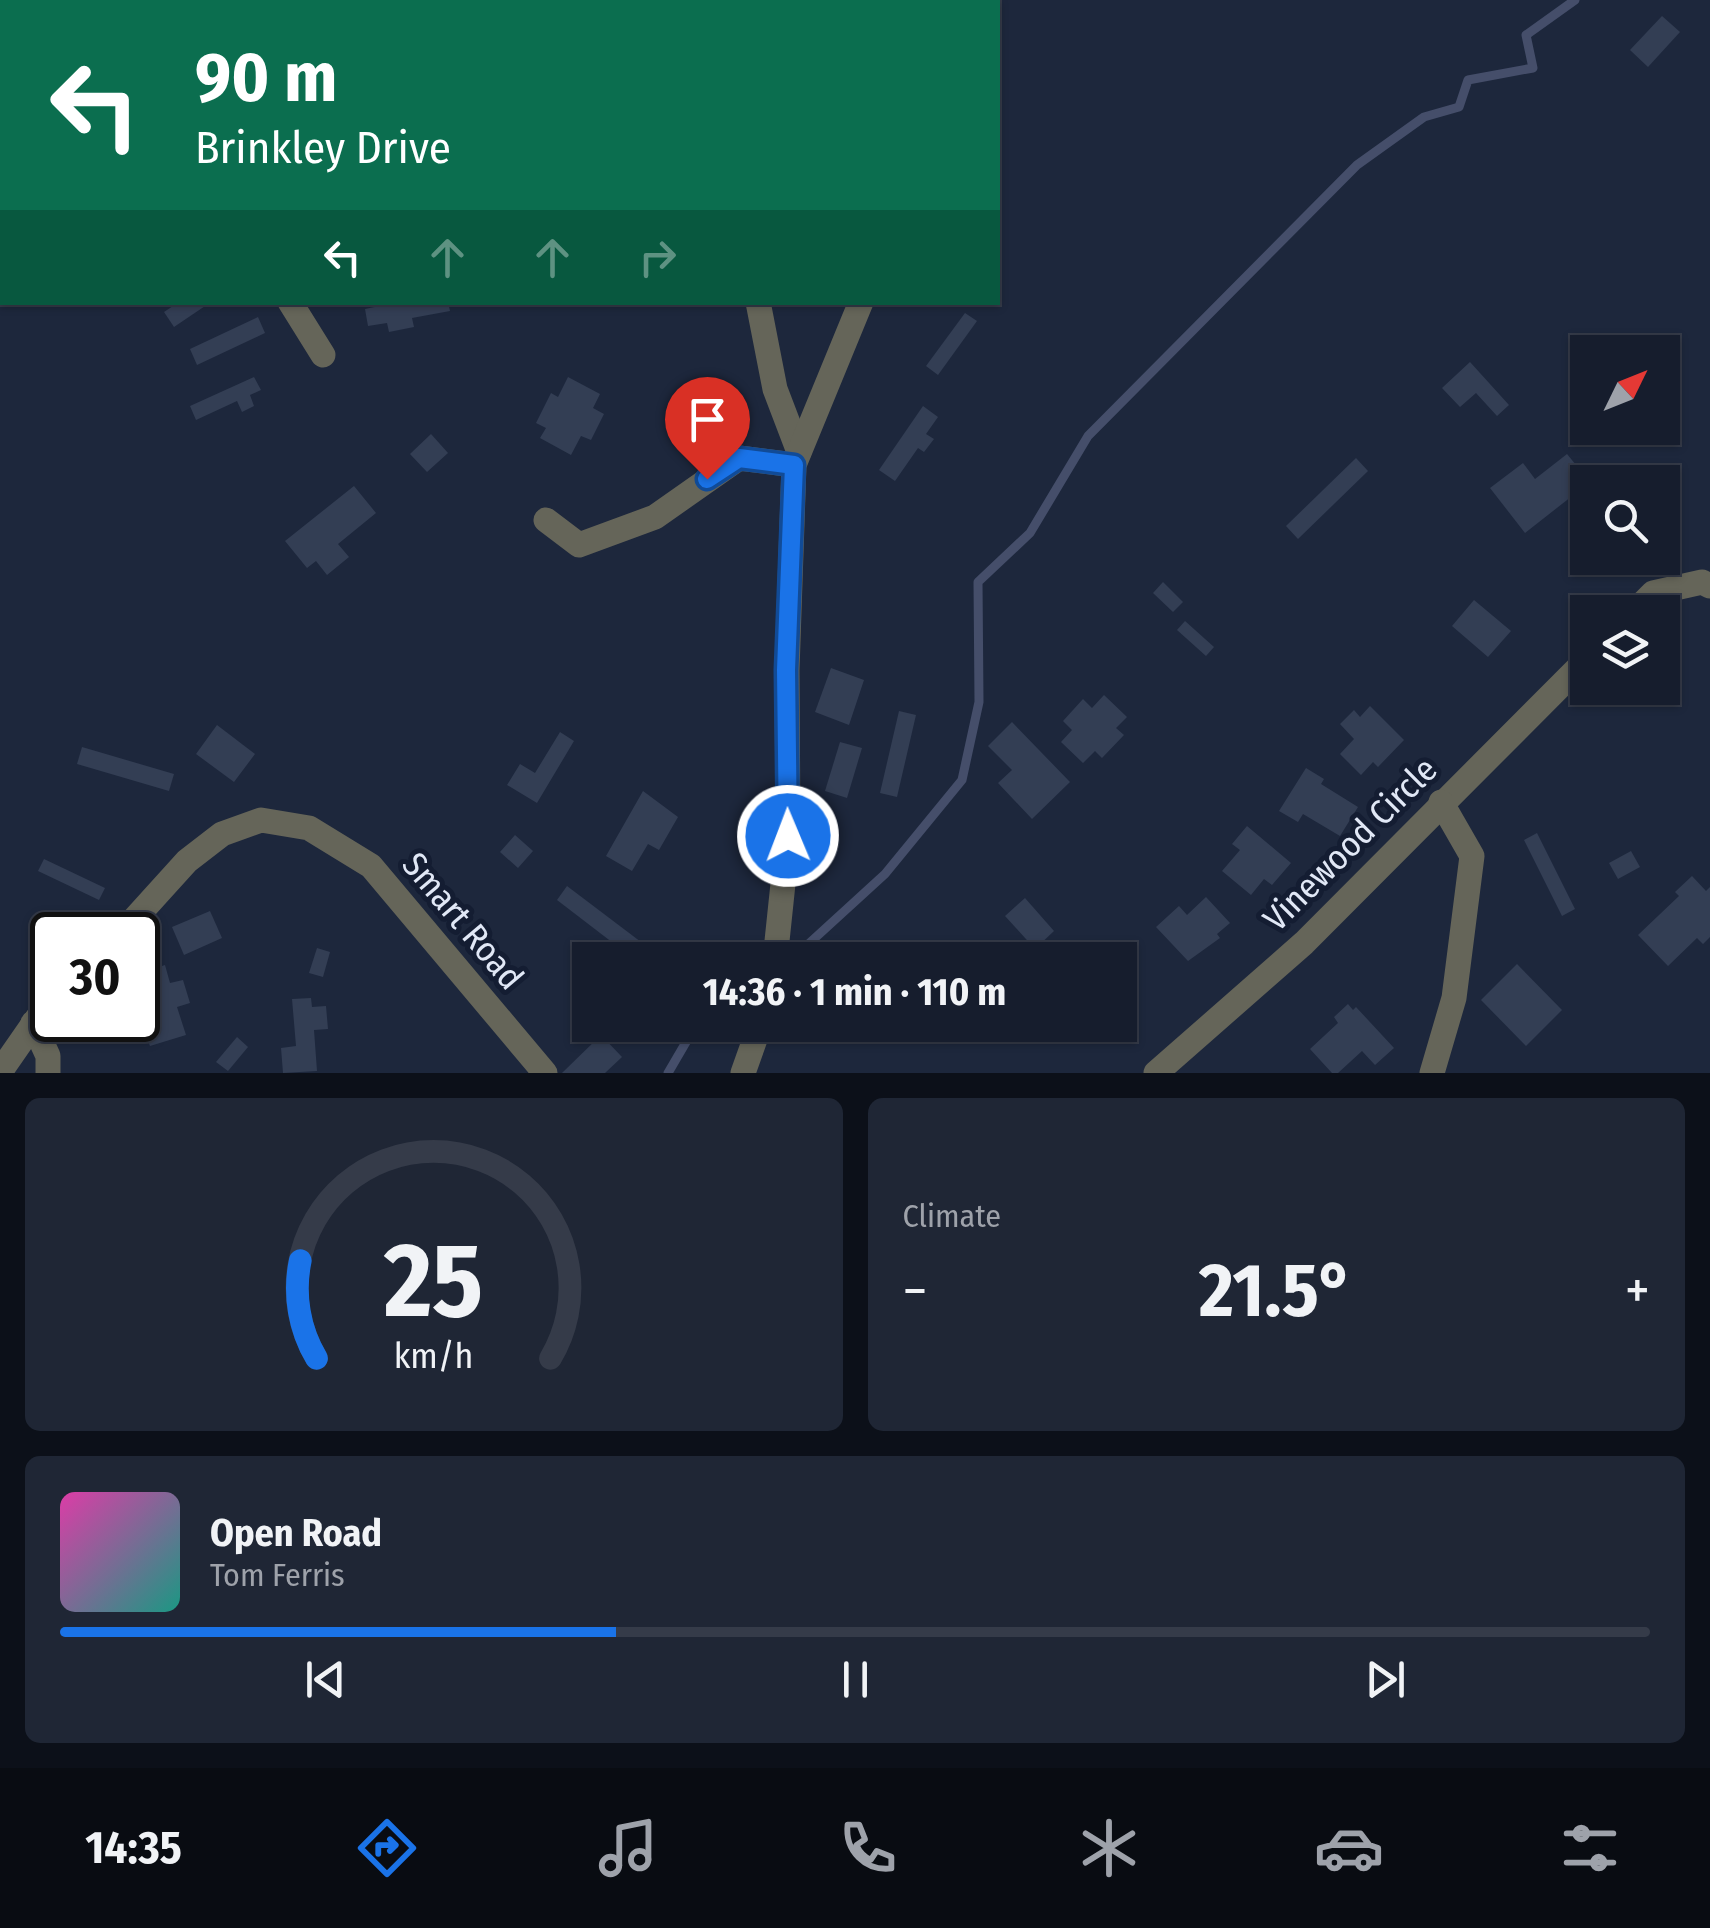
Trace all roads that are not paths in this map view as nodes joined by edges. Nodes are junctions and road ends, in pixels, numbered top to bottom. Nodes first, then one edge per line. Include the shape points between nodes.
1 (292, 305) edge
2 (759, 305) edge
3 (860, 305) edge
4 (323, 355) dead end
5 (796, 458) junction
6 (546, 520) dead end
7 (1710, 586) edge
8 (1651, 595) edge
9 (1570, 676) edge
10 (1441, 802) junction
11 (141, 912) edge
12 (777, 942) edge
13 (30, 1027) edge
14 (42, 1042) edge
15 (754, 1042) edge
16 (0, 1072) edge
17 (48, 1073) edge
18 (545, 1073) edge
19 (744, 1073) edge
20 (1156, 1073) edge
21 (1432, 1073) edge

1 - 4 street
2 - 5 street
3 - 5 street
5 - 6 street via 739,458 655,517 580,545
5 - 12 street via 786,670 788,836
7 - 8 street via 1702,582
9 - 10 street, Vinewood Circle
10 - 20 street, Vinewood Circle via 1304,943
10 - 21 street via 1472,856 1454,998
11 - 18 street, Smart Road via 222,834 261,820 309,828 372,866
13 - 16 street
14 - 17 street
15 - 19 street

